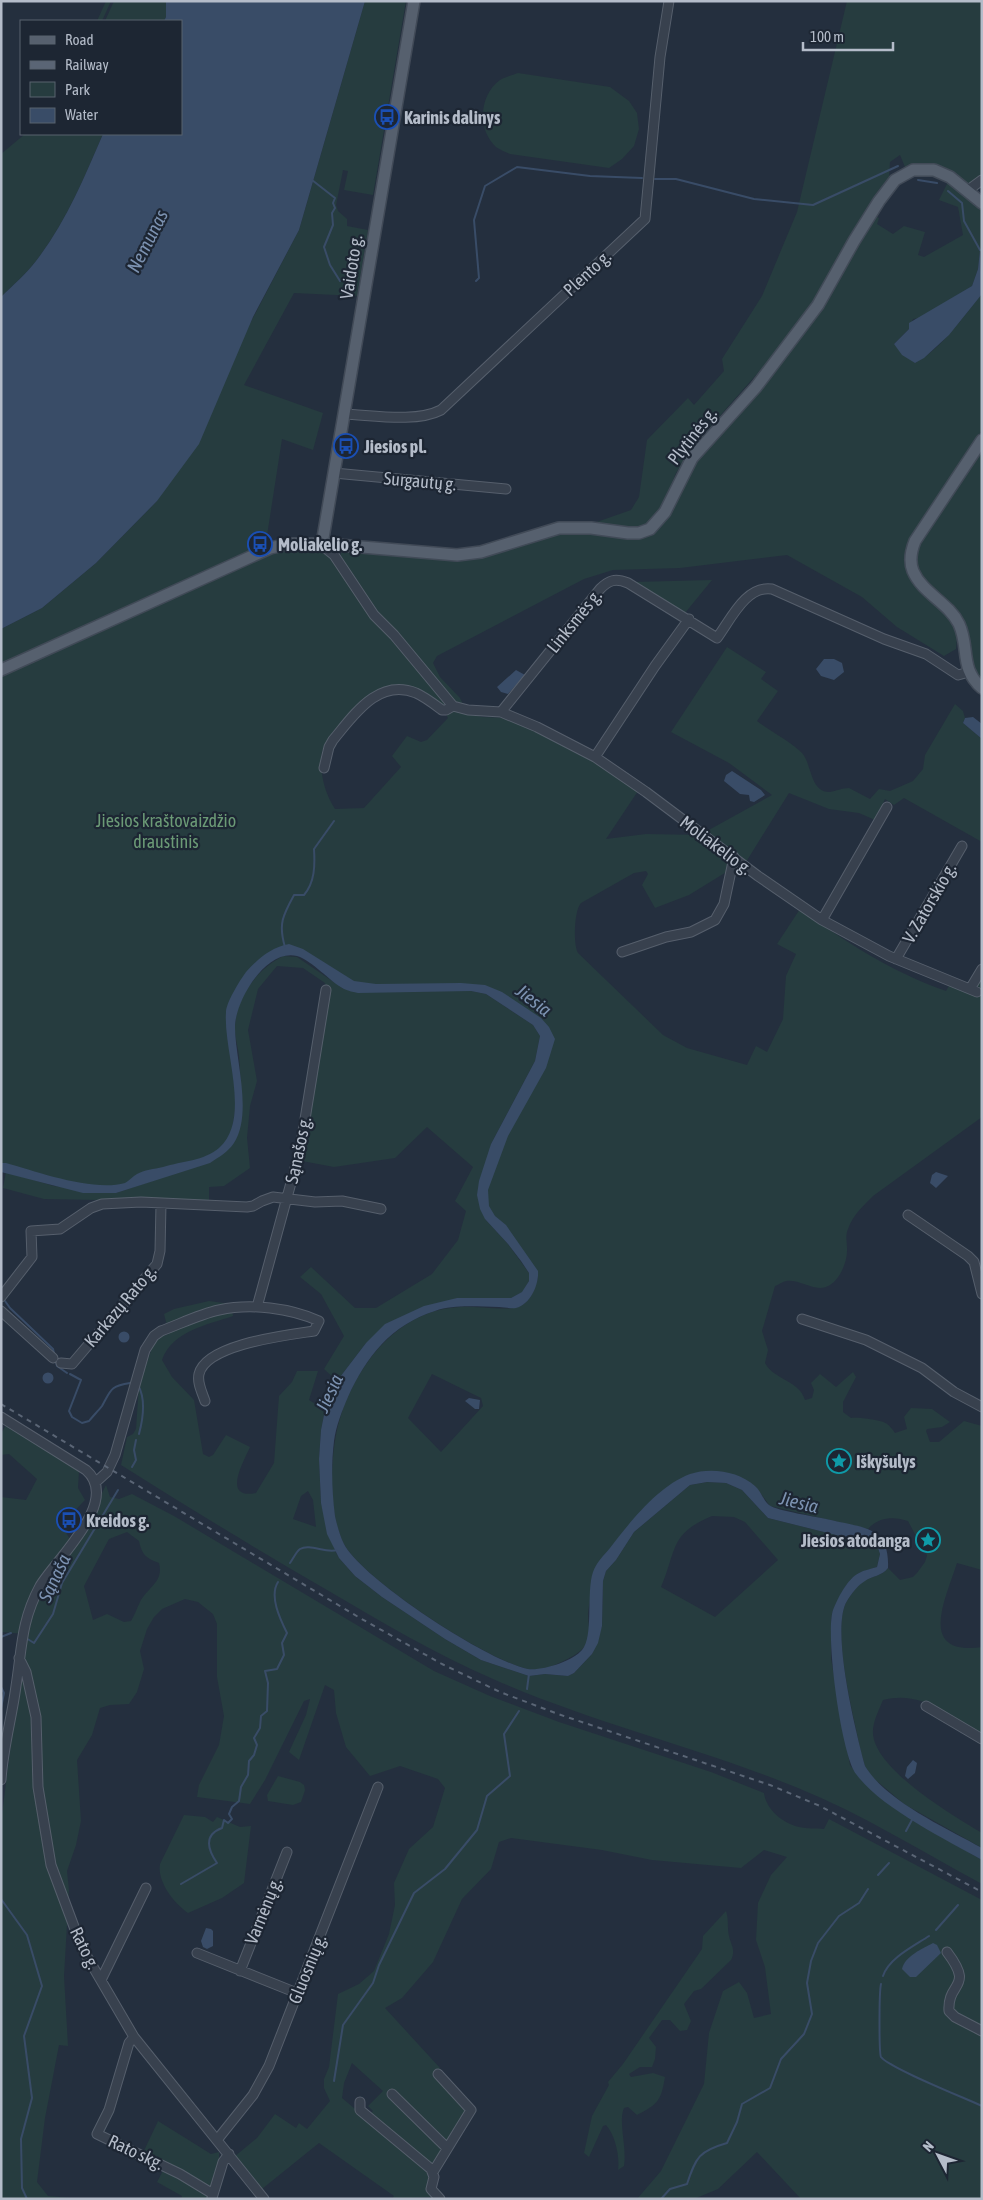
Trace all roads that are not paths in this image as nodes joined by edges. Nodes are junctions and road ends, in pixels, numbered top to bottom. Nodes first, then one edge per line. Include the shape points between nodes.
1 (414, 1) edge
2 (670, 1) edge
3 (982, 180) edge
4 (968, 191) junction
5 (982, 203) edge
6 (344, 414) junction
7 (982, 440) edge
8 (334, 473) junction
9 (506, 489) dead end
10 (323, 543) junction
11 (689, 619) junction
12 (1, 670) edge
13 (968, 672) junction
14 (982, 688) edge
15 (453, 706) junction
16 (501, 712) junction
17 (595, 757) junction
18 (324, 768) dead end
19 (887, 807) dead end
20 (962, 846) dead end
21 (734, 857) junction
22 (822, 920) junction
23 (622, 952) dead end
24 (896, 959) junction
25 (982, 970) edge
26 (326, 990) dead end
27 (288, 1199) junction
28 (161, 1204) junction
29 (381, 1210) dead end
30 (908, 1215) dead end
31 (982, 1294) edge
32 (1, 1297) edge
33 (257, 1307) junction
34 (1, 1311) edge
35 (802, 1319) dead end
36 (205, 1401) dead end
37 (982, 1407) edge
38 (1, 1417) edge
39 (96, 1482) junction
40 (19, 1658) junction
41 (926, 1706) dead end
42 (982, 1738) edge
43 (1, 1780) edge
44 (378, 1787) dead end
45 (287, 1852) dead end
46 (146, 1888) dead end
47 (947, 1952) dead end
48 (196, 1953) dead end
49 (240, 1971) junction
50 (101, 1980) junction
51 (297, 1993) junction
52 (982, 2031) edge
53 (134, 2037) junction
54 (438, 2074) dead end
55 (392, 2094) dead end
56 (360, 2102) dead end
57 (217, 2140) junction
58 (448, 2148) junction
59 (228, 2154) junction
60 (433, 2172) junction
61 (213, 2196) edge
62 (264, 2199) edge
63 (440, 2199) edge

1 - 6 main road, Vaidoto g.
2 - 6 street, Plento g. via 660,57 645,219 441,410 413,417
3 - 4 street
4 - 5 main road, Plytinės g.
4 - 10 main road, Plytinės g. via 941,173 926,169 905,173 888,187 818,305 756,387 692,458 664,512 650,528 628,533 559,528 481,552 458,555
6 - 8 main road, Vaidoto g.
7 - 13 main road via 915,541 911,554 912,569 919,581 960,626
8 - 9 street, Surgautų g.
8 - 10 main road, Vaidoto g.
10 - 12 main road via 270,548
10 - 15 street via 374,615
11 - 13 street, Linksmės g. via 717,638 752,592 772,589 884,639 926,654 958,675
11 - 16 street, Linksmės g. via 628,583 614,579 609,581
11 - 17 street
13 - 14 main road
15 - 16 street, Moliakelio g.
15 - 18 street, Moliakelio g. via 442,710 418,694 402,689 384,692 366,701 333,740
16 - 17 street, Moliakelio g.
17 - 21 street, Moliakelio g.
19 - 22 street
20 - 24 street, V. Zatorskio g.
21 - 22 street, Moliakelio g.
21 - 23 street via 724,904 715,920 691,932
22 - 24 street, Moliakelio g.
24 - 25 street, Moliakelio g. via 974,991
26 - 27 street, Sąnašos g. via 300,1150
27 - 28 street via 273,1197 247,1207
27 - 29 street via 342,1201
27 - 33 street, Sąnašos g.
28 - 32 street via 102,1204 60,1228 31,1231 32,1257
28 - 34 street, Karkazų Rato g. via 157,1264 72,1364 57,1361
30 - 31 street via 974,1262
33 - 36 street via 302,1313 319,1321 314,1331 234,1348 210,1358 199,1374
33 - 39 street via 219,1310 154,1336 145,1350 115,1456 107,1472
35 - 37 street via 866,1340 922,1368 954,1392
38 - 39 street via 76,1462
39 - 40 street via 88,1520 33,1599 24,1626
40 - 43 street
40 - 50 street, Rato g. via 26,1672 36,1716 38,1788 51,1866 82,1948
41 - 42 street
44 - 51 street, Gluosnių g.
45 - 49 street, Varnėnų g.
46 - 50 street
47 - 52 street via 958,1966 960,1976 948,2011
48 - 49 street
49 - 51 street
50 - 53 street, Rato g.
51 - 57 street, Gluosnių g. via 269,2066 253,2095
53 - 57 street, Rato g.
53 - 61 street, Rato skg. via 129,2043 97,2134 180,2174
54 - 58 street via 470,2110
55 - 58 street
56 - 60 street via 360,2110
57 - 59 street, Rato g.
58 - 60 street
59 - 61 street
59 - 62 street, Rato g.
60 - 63 street via 431,2189

